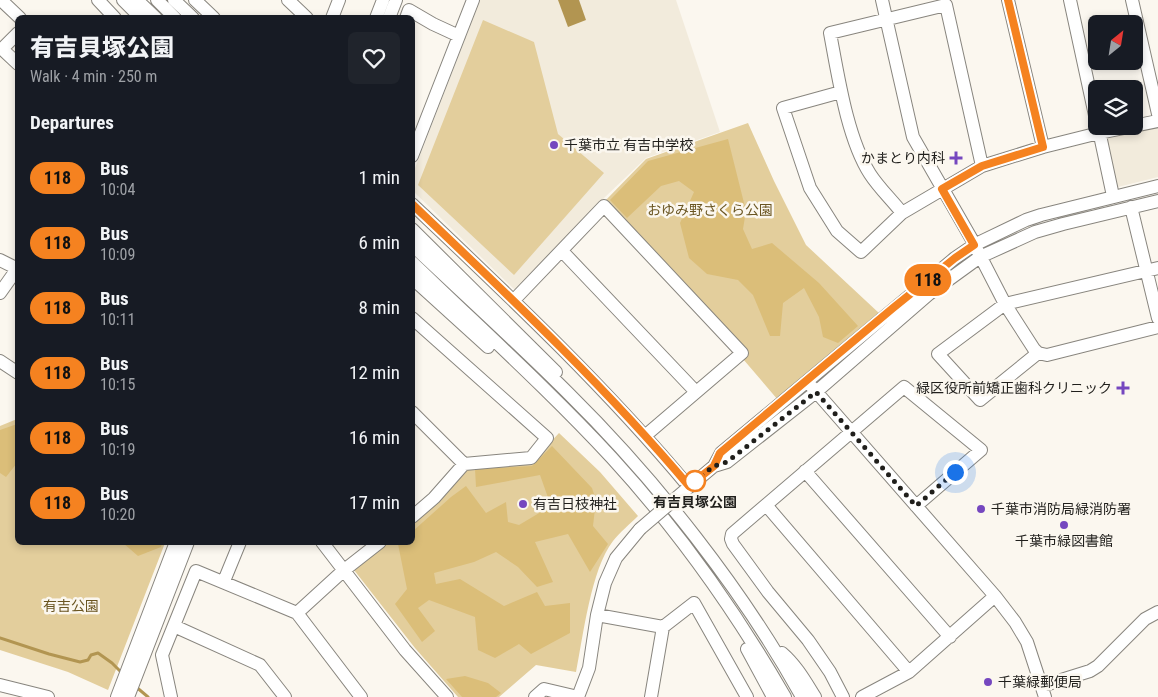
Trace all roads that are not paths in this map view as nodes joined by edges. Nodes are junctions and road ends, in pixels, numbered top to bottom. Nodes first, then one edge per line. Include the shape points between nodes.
1 (2, 0) edge
2 (98, 0) edge
3 (123, 0) edge
4 (137, 0) edge
5 (157, 0) edge
6 (174, 0) edge
7 (195, 0) edge
8 (288, 0) edge
9 (339, 0) edge
10 (383, 0) edge
11 (396, 0) edge
12 (882, 0) edge
13 (1008, 0) edge
14 (1070, 0) edge
15 (1132, 0) edge
16 (469, 2) edge
17 (17, 15) edge
18 (112, 15) edge
19 (138, 15) edge
20 (153, 15) edge
21 (172, 15) edge
22 (190, 15) edge
23 (211, 15) edge
24 (304, 15) edge
25 (333, 15) edge
26 (377, 15) edge
27 (390, 15) edge
28 (408, 15) edge
29 (886, 20) junction
30 (15, 36) edge
31 (459, 36) junction
32 (15, 61) edge
33 (1088, 81) edge
34 (841, 92) junction
35 (1158, 114) edge
36 (1158, 122) edge
37 (1143, 123) edge
38 (1088, 130) edge
39 (1100, 135) edge
40 (1043, 147) junction
41 (415, 148) edge
42 (982, 166) junction
43 (1158, 186) edge
44 (942, 189) junction
45 (1113, 196) junction
46 (1158, 201) edge
47 (415, 207) edge
48 (1131, 207) junction
49 (902, 213) junction
50 (415, 232) edge
51 (974, 245) junction
52 (415, 248) edge
53 (562, 250) junction
54 (980, 258) junction
55 (0, 260) edge
56 (415, 265) edge
57 (15, 268) edge
58 (1153, 269) edge
59 (15, 272) edge
60 (415, 281) edge
61 (0, 293) edge
62 (514, 300) junction
63 (1005, 304) junction
64 (1158, 318) edge
65 (415, 321) edge
66 (1158, 328) edge
67 (1038, 353) junction
68 (0, 361) edge
69 (15, 371) edge
70 (806, 382) junction
71 (696, 392) junction
72 (816, 392) junction
73 (547, 393) junction
74 (570, 395) junction
75 (415, 415) edge
76 (851, 431) junction
77 (646, 435) junction
78 (464, 464) junction
79 (714, 466) junction
80 (805, 471) junction
81 (689, 486) junction
82 (766, 505) junction
83 (916, 506) junction
84 (415, 514) edge
85 (175, 545) edge
86 (187, 545) edge
87 (239, 545) edge
88 (324, 545) edge
89 (376, 545) edge
90 (343, 571) junction
91 (224, 581) junction
92 (995, 596) junction
93 (1158, 612) edge
94 (297, 613) junction
95 (733, 614) junction
96 (597, 615) junction
97 (174, 626) junction
98 (663, 627) junction
99 (950, 637) junction
100 (770, 643) junction
101 (134, 670) junction
102 (909, 672) junction
103 (0, 685) edge
104 (1044, 691) edge
105 (124, 694) edge
106 (48, 697) edge
107 (171, 697) edge
108 (285, 697) edge
109 (361, 697) edge
110 (447, 697) edge
111 (535, 697) edge
112 (578, 697) edge
113 (651, 697) edge
114 (747, 697) edge
115 (773, 697) edge
116 (785, 697) edge
117 (802, 697) edge
118 (815, 697) edge
119 (843, 697) edge
120 (862, 697) edge

1 - 17 street
2 - 18 street
3 - 19 street
4 - 20 street
5 - 21 street
6 - 22 street
7 - 23 street
8 - 24 street
9 - 25 street
10 - 26 street
11 - 27 street
12 - 29 street
13 - 40 street
14 - 33 street
15 - 35 street
16 - 31 street
28 - 31 street via 410,10
29 - 34 street via 830,33
29 - 42 street via 946,5
29 - 44 street via 913,138
30 - 32 street via 2,50
31 - 41 street
34 - 49 street via 856,147 870,174
34 - 49 street via 782,108 810,188 837,231 861,252
36 - 37 street
38 - 40 street
39 - 45 street
40 - 42 street
42 - 44 street
43 - 45 street
44 - 49 street
44 - 51 street
45 - 51 street via 1026,220
46 - 48 street
47 - 62 street
48 - 54 street via 1035,232
48 - 58 street
50 - 74 street via 550,364
51 - 54 street
51 - 70 street
52 - 74 street
53 - 62 street
53 - 71 street
53 - 71 street via 604,206 742,353
54 - 63 street
54 - 72 street via 929,294
55 - 57 street
56 - 73 street
58 - 63 street
58 - 64 street
59 - 61 street
60 - 73 street via 505,362
62 - 77 street
63 - 67 street
63 - 67 street via 938,354 980,400
65 - 78 street via 547,438 531,458
66 - 67 street via 1047,355
68 - 69 street
70 - 72 street
70 - 79 street via 720,453
71 - 77 street
72 - 76 street
72 - 79 street via 727,462
73 - 95 street via 607,453 649,502
74 - 100 street via 660,494 704,549
75 - 78 street
76 - 80 street
76 - 83 street
76 - 83 street via 904,387 981,450
77 - 81 street
78 - 84 street
79 - 81 street
80 - 82 street
80 - 99 street
81 - 96 street, bridge via 625,546 610,570
82 - 102 street
82 - 119 street via 732,534 733,544 808,640
83 - 92 street
85 - 101 street
86 - 101 street
87 - 91 street
88 - 90 street
89 - 90 street
90 - 94 street
90 - 110 street
91 - 94 street
91 - 97 street via 196,571
92 - 99 street
92 - 104 street via 1027,642
93 - 104 street via 1145,619 1098,666
94 - 109 street
95 - 115 street via 739,634
95 - 116 street
96 - 98 street
96 - 112 street via 589,668
97 - 107 street via 162,655
97 - 108 street via 260,665
98 - 113 street
98 - 114 street via 694,603
99 - 102 street
100 - 117 street
100 - 118 street via 790,659
101 - 105 street
102 - 120 street
103 - 106 street
111 - 112 street via 544,689

